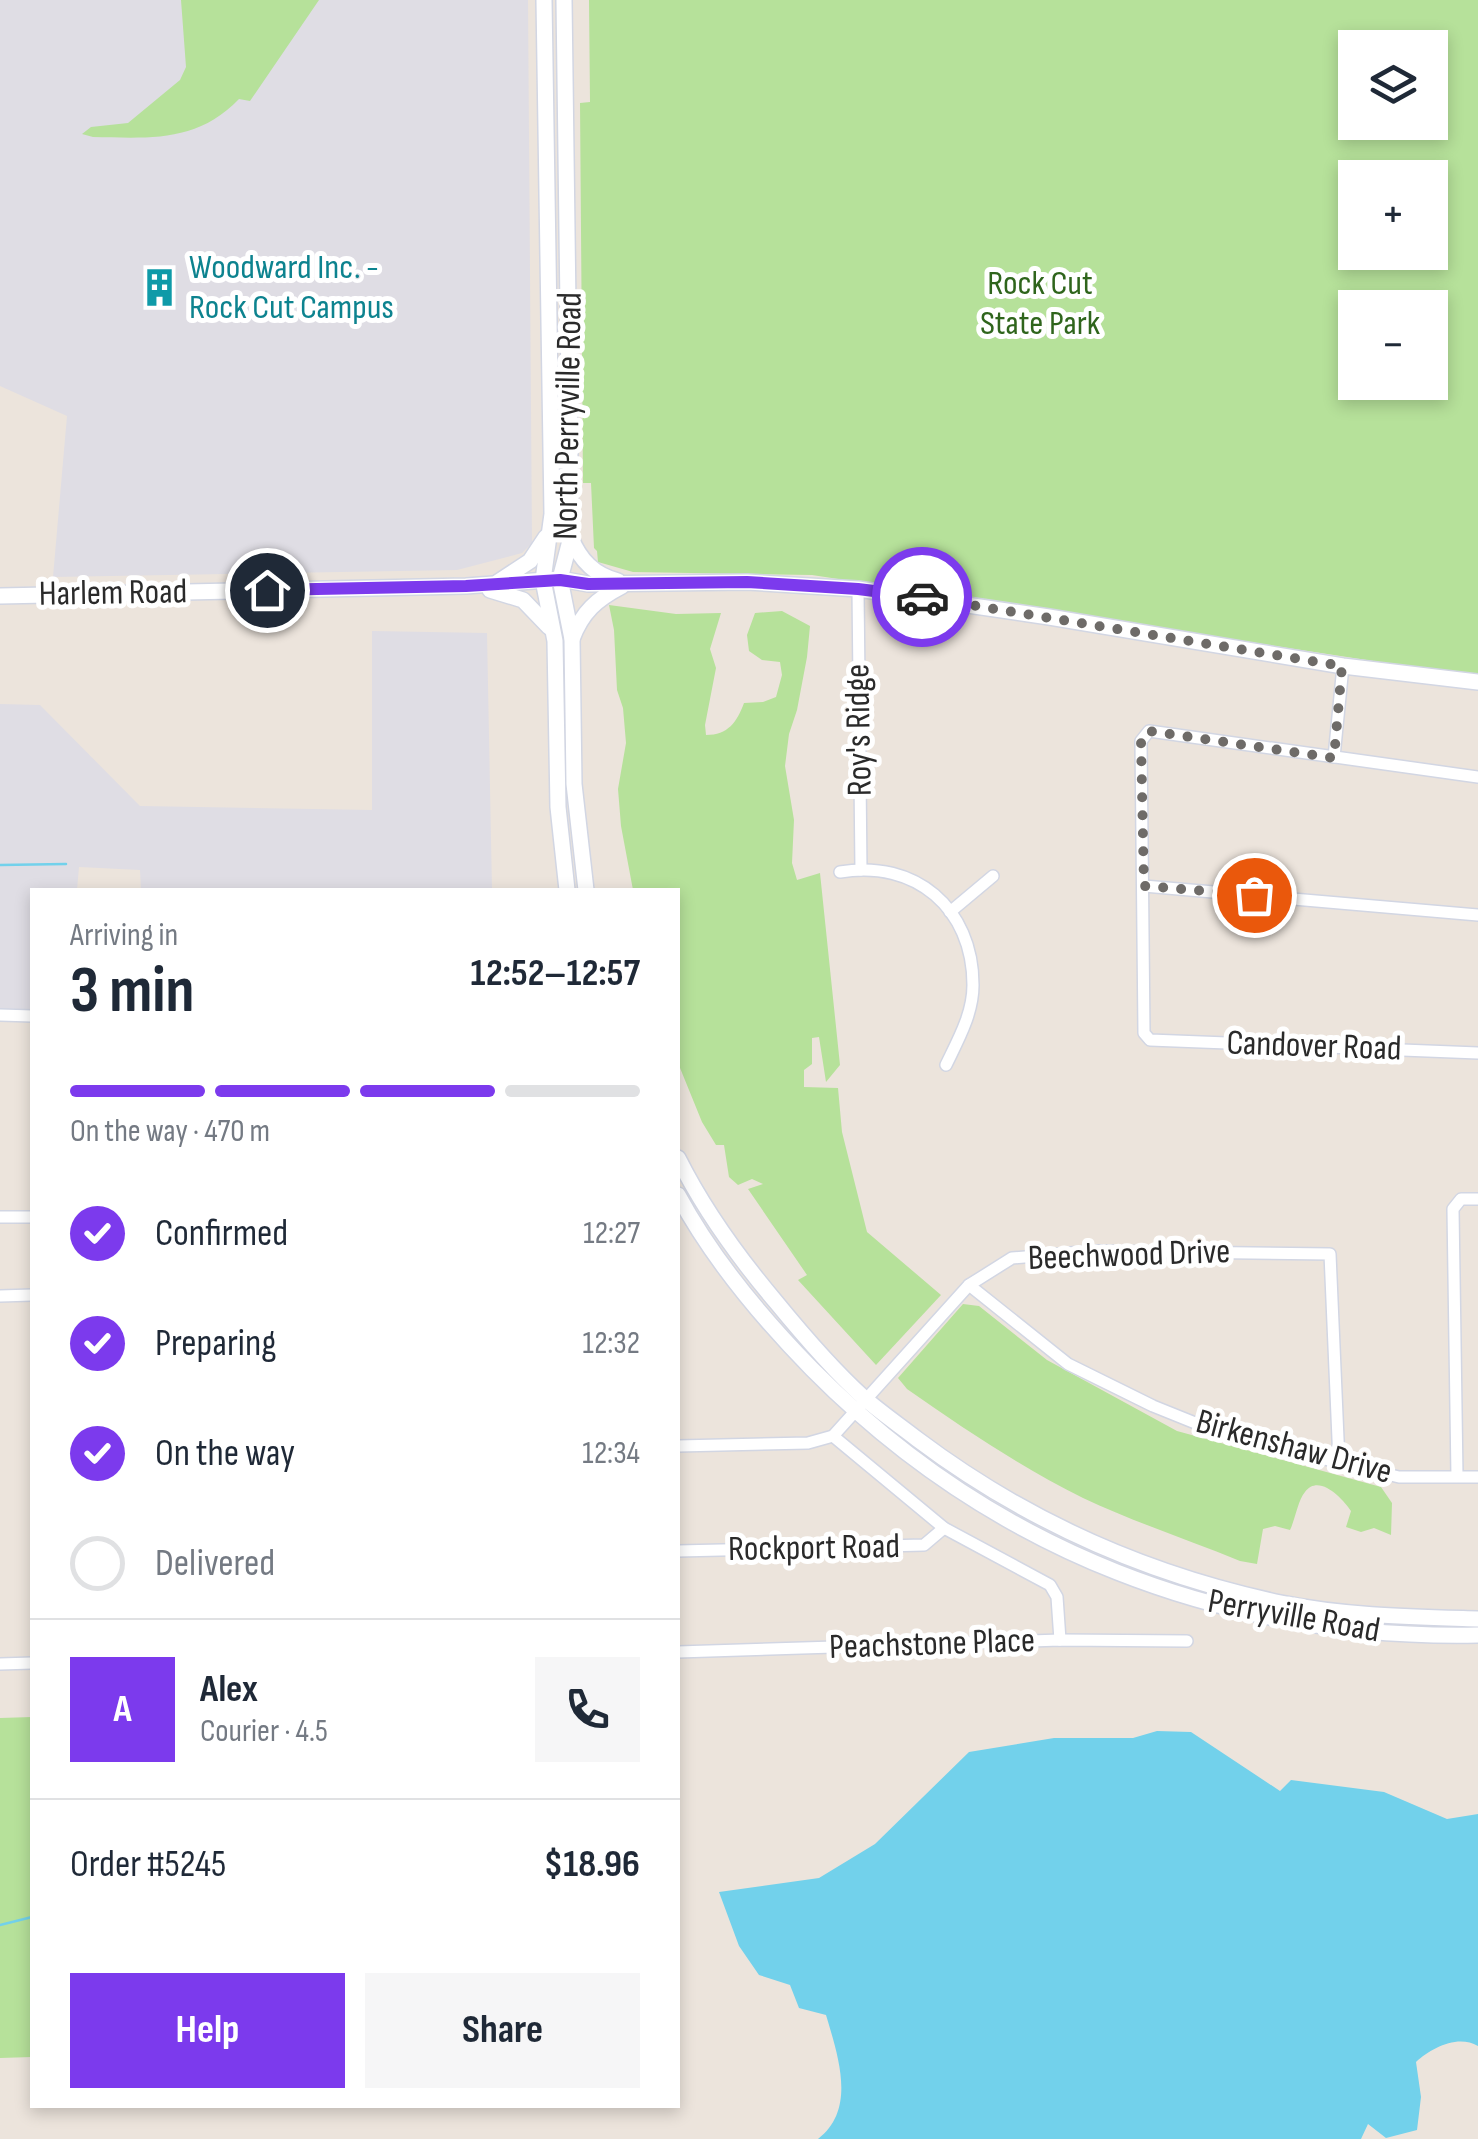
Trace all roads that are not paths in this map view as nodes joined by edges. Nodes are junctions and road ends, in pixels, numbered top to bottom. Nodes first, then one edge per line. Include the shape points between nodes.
1 (544, 0) edge
2 (564, 0) edge
3 (552, 514) junction
4 (571, 537) junction
5 (543, 580) junction
6 (560, 580) junction
7 (626, 584) junction
8 (466, 586) junction
9 (858, 589) junction
10 (0, 596) edge
11 (572, 639) junction
12 (554, 641) junction
13 (1342, 666) junction
14 (1478, 682) edge
15 (1334, 758) junction
16 (1478, 778) edge
17 (861, 870) junction
18 (840, 872) dead end
19 (993, 876) dead end
20 (1144, 886) junction
21 (568, 888) edge
22 (586, 888) edge
23 (950, 912) junction
24 (1478, 914) edge
25 (0, 1015) edge
26 (30, 1016) edge
27 (1478, 1053) edge
28 (946, 1065) dead end
29 (680, 1161) edge
30 (680, 1199) edge
31 (1478, 1199) edge
32 (0, 1217) edge
33 (30, 1217) edge
34 (969, 1285) junction
35 (30, 1295) edge
36 (0, 1296) edge
37 (859, 1405) junction
38 (833, 1436) junction
39 (680, 1446) edge
40 (1339, 1462) junction
41 (1457, 1476) junction
42 (1478, 1476) edge
43 (944, 1528) junction
44 (680, 1551) edge
45 (1478, 1619) edge
46 (1478, 1635) edge
47 (1060, 1640) junction
48 (1187, 1640) dead end
49 (680, 1652) edge
50 (30, 1662) edge
51 (0, 1664) edge

1 - 3 main road, North Perryville Road
2 - 4 main road, North Perryville Road
3 - 5 main road, North Perryville Road
3 - 8 main road via 530,560 497,582
4 - 6 main road, North Perryville Road
4 - 7 main road via 591,569
5 - 6 main road, Harlem Road
5 - 8 main road, Harlem Road
5 - 12 main road, North Perryville Road
6 - 7 main road, Harlem Road
6 - 11 main road, North Perryville Road
7 - 9 main road, Harlem Road
7 - 11 main road via 592,605
8 - 10 main road, Harlem Road
8 - 12 main road via 523,600 545,620
9 - 13 main road, Harlem Road
9 - 17 street, Roy's Ridge
11 - 22 main road, North Perryville Road via 574,784
12 - 21 main road, North Perryville Road via 558,807
13 - 14 main road, Harlem Road
13 - 15 street
15 - 16 street
15 - 20 street via 1149,731 1141,741
17 - 18 street
17 - 23 street via 918,881
19 - 23 street
20 - 24 street
20 - 27 street, Candover Road via 1144,1033 1150,1040
23 - 28 street via 962,929 973,984 965,1026
25 - 26 street
29 - 37 main road via 738,1256
30 - 37 main road via 754,1306
31 - 41 street via 1461,1199 1453,1209
32 - 33 street
34 - 37 street, Beechwood Drive
34 - 40 street, Birkenshaw Drive via 1068,1364 1153,1406 1225,1436
34 - 40 street, Beechwood Drive via 1012,1258 1093,1251 1330,1254
35 - 36 street
37 - 38 street, Beechwood Drive
37 - 45 main road, Perryville Road via 1043,1520 1125,1557 1284,1604 1371,1616
37 - 46 main road, Perryville Road via 945,1482 1005,1520 1114,1572 1210,1604 1320,1627
38 - 39 street via 808,1443
38 - 43 street
40 - 41 street, Birkenshaw Drive via 1399,1478
41 - 42 street, Birkenshaw Drive
43 - 44 street, Rockport Road via 924,1545
43 - 47 street via 1050,1585 1058,1597
47 - 48 street, Peachstone Place
47 - 49 street, Peachstone Place
50 - 51 street

